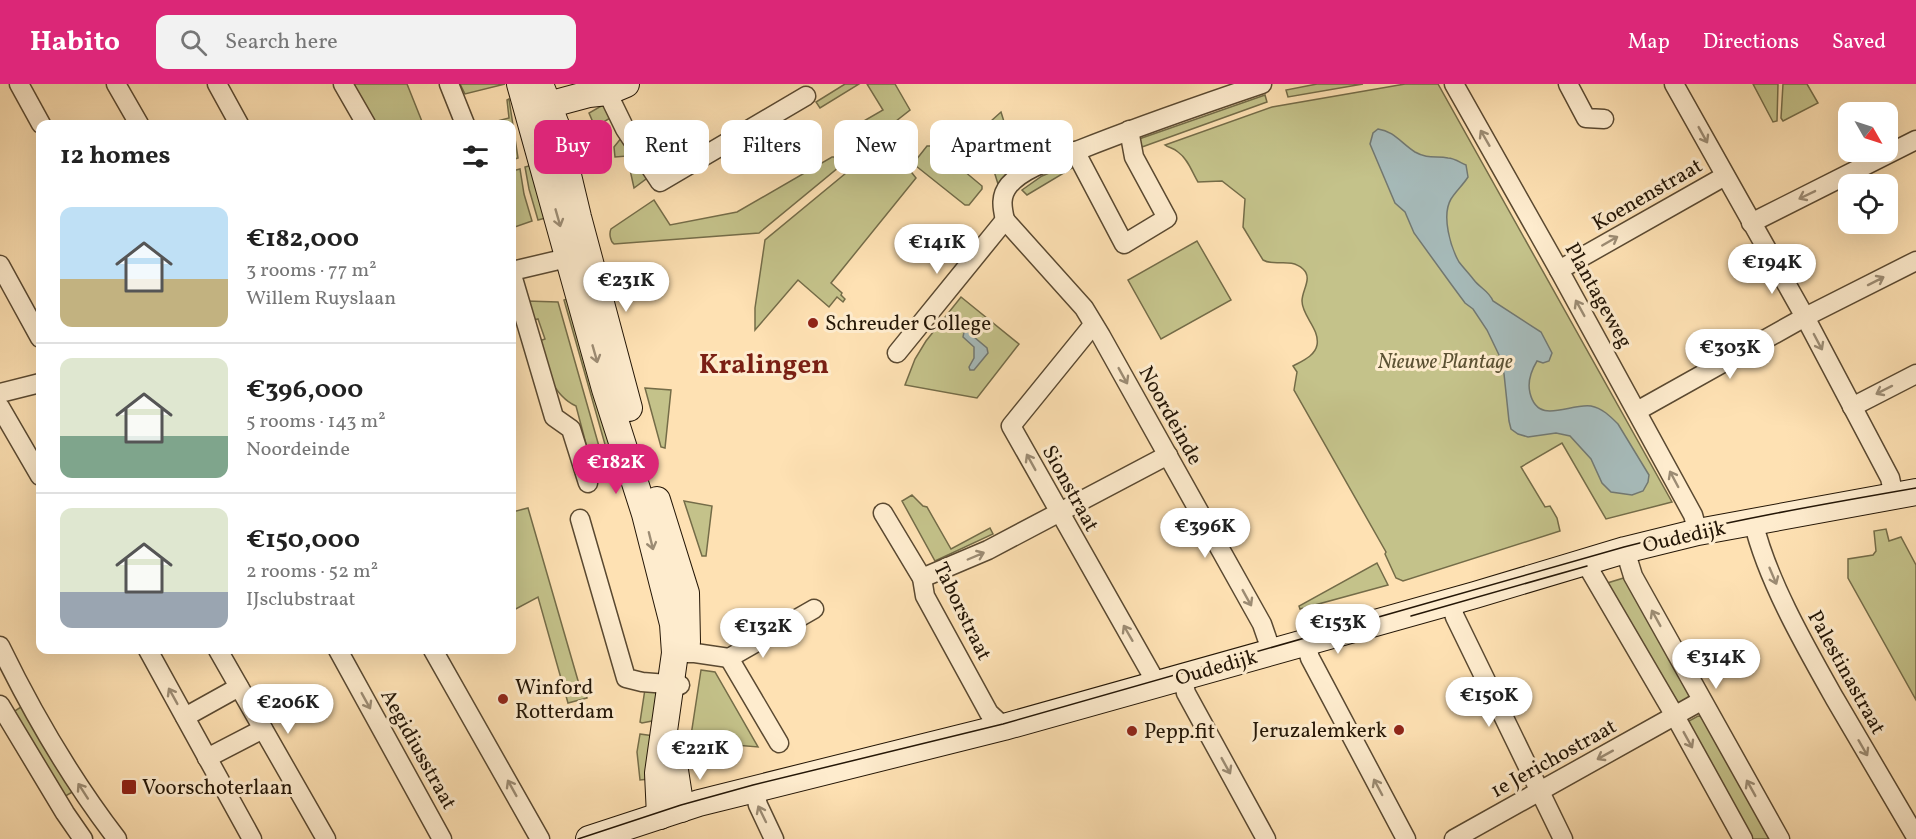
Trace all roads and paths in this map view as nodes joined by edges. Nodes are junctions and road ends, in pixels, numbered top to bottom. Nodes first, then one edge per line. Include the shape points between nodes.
1 (19, 84) edge
2 (116, 84) edge
3 (217, 84) edge
4 (343, 84) edge
5 (449, 84) edge
6 (520, 84) edge
7 (1262, 84) edge
8 (1454, 84) edge
9 (1568, 84) edge
10 (1674, 84) edge
11 (616, 88) edge
12 (806, 96) dead end
13 (544, 109) edge
14 (1604, 119) dead end
15 (39, 120) edge
16 (137, 120) edge
17 (237, 120) edge
18 (364, 120) edge
19 (463, 120) edge
20 (1129, 130) junction
21 (1916, 140) edge
22 (1075, 151) junction
23 (1725, 176) junction
24 (1005, 220) junction
25 (1751, 223) junction
26 (578, 255) junction
27 (1916, 261) edge
28 (0, 265) edge
29 (1559, 270) junction
30 (516, 272) edge
31 (516, 287) edge
32 (1805, 317) junction
33 (1094, 326) junction
34 (36, 331) edge
35 (897, 353) dead end
36 (1916, 374) edge
37 (36, 384) edge
38 (0, 393) edge
39 (0, 407) edge
40 (1852, 407) junction
41 (1637, 411) junction
42 (1168, 455) junction
43 (36, 469) edge
44 (588, 483) dead end
45 (1905, 494) edge
46 (883, 513) dead end
47 (1059, 513) junction
48 (580, 519) dead end
49 (1753, 521) junction
50 (1698, 532) junction
51 (1625, 550) junction
52 (1585, 562) junction
53 (922, 578) junction
54 (1450, 602) junction
55 (813, 609) dead end
56 (1305, 641) junction
57 (0, 646) edge
58 (1271, 650) junction
59 (680, 653) junction
60 (150, 654) edge
61 (220, 654) edge
62 (340, 654) edge
63 (436, 654) edge
64 (729, 658) junction
65 (1182, 676) junction
66 (1156, 684) junction
67 (676, 685) junction
68 (239, 687) junction
69 (22, 691) junction
70 (1701, 701) junction
71 (0, 704) edge
72 (1675, 716) junction
73 (185, 717) junction
74 (1004, 726) junction
75 (263, 729) junction
76 (779, 743) dead end
77 (207, 758) junction
78 (754, 789) junction
79 (1540, 792) junction
80 (671, 812) junction
81 (1916, 837) edge
82 (83, 839) edge
83 (117, 839) edge
84 (252, 839) edge
85 (326, 839) edge
86 (442, 839) edge
87 (540, 839) edge
88 (589, 839) edge
89 (774, 839) edge
90 (1266, 839) edge
91 (1406, 839) edge
92 (1454, 839) edge
93 (1563, 839) edge
94 (1743, 839) edge
95 (1780, 839) edge

1 - 15 street
2 - 16 street
3 - 17 street
4 - 18 street
5 - 19 street
6 - 13 street
7 - 20 street
29 -> 8 street, Plantageweg
9 - 14 street via 1586,118
10 -> 23 street
11 - 12 street via 625,129 660,182
11 - 13 street via 594,105
13 - 26 street via 537,148
20 - 22 street
20 - 22 street via 1134,157 1167,218 1124,244
21 -> 25 street
22 - 24 street via 1040,164 1014,180 1001,203
23 - 25 street
29 -> 23 street, Koenenstraat
24 - 33 street, Noordeinde via 1084,309
24 - 35 street
25 - 32 street
26 - 30 street
26 - 59 street via 605,389 645,514
32 -> 27 street
28 - 34 street
41 -> 29 street, Plantageweg
31 - 44 street via 554,417 571,429
32 -> 40 street
32 - 41 street
33 -> 42 street, Noordeinde
47 -> 33 street, Sionstraat via 1011,426
36 -> 40 street
37 - 38 street
39 - 43 street
40 - 45 street via 1890,478
50 -> 41 street, Plantageweg via 1693,515
42 - 47 street
42 -> 58 street, Noordeinde via 1262,624
45 - 49 street, Oudedijk
46 - 53 street, Taborstraat
53 -> 47 street
66 -> 47 street, Sionstraat
48 - 67 street via 626,678
49 - 50 street, Oudedijk
49 -> 81 street, Palestinastraat via 1788,614
50 - 51 street, Oudedijk
51 - 52 street, Oudedijk
70 -> 51 street via 1633,576
52 - 54 street, Oudedijk
52 - 72 street
53 - 74 street, Taborstraat via 925,596 989,713
54 - 56 street, Oudedijk
54 - 79 street
55 - 64 street
56 - 58 street, Oudedijk
91 -> 56 street via 1310,658
57 - 69 street
58 - 65 street, Oudedijk
59 - 64 street
59 - 67 street
73 -> 60 street
61 - 68 street
62 -> 86 street, Aegidiusstraat
87 -> 63 street
64 - 76 street
65 - 66 street, Oudedijk
65 -> 90 street via 1186,693
66 - 74 street, Oudedijk
67 - 80 street via 659,766
68 - 73 street
68 - 75 street
69 - 71 street
83 -> 69 street
70 - 72 street, 1e Jerichostraat
95 -> 70 street
71 - 82 street
72 -> 79 street, 1e Jerichostraat
72 -> 94 street
73 - 77 street
74 - 78 street, Oudedijk
75 - 77 street
75 - 85 street
77 - 84 street
78 - 80 street, Oudedijk
89 -> 78 street
79 - 92 street, 1e Jerichostraat
79 - 93 street
80 - 88 street, Oudedijk

